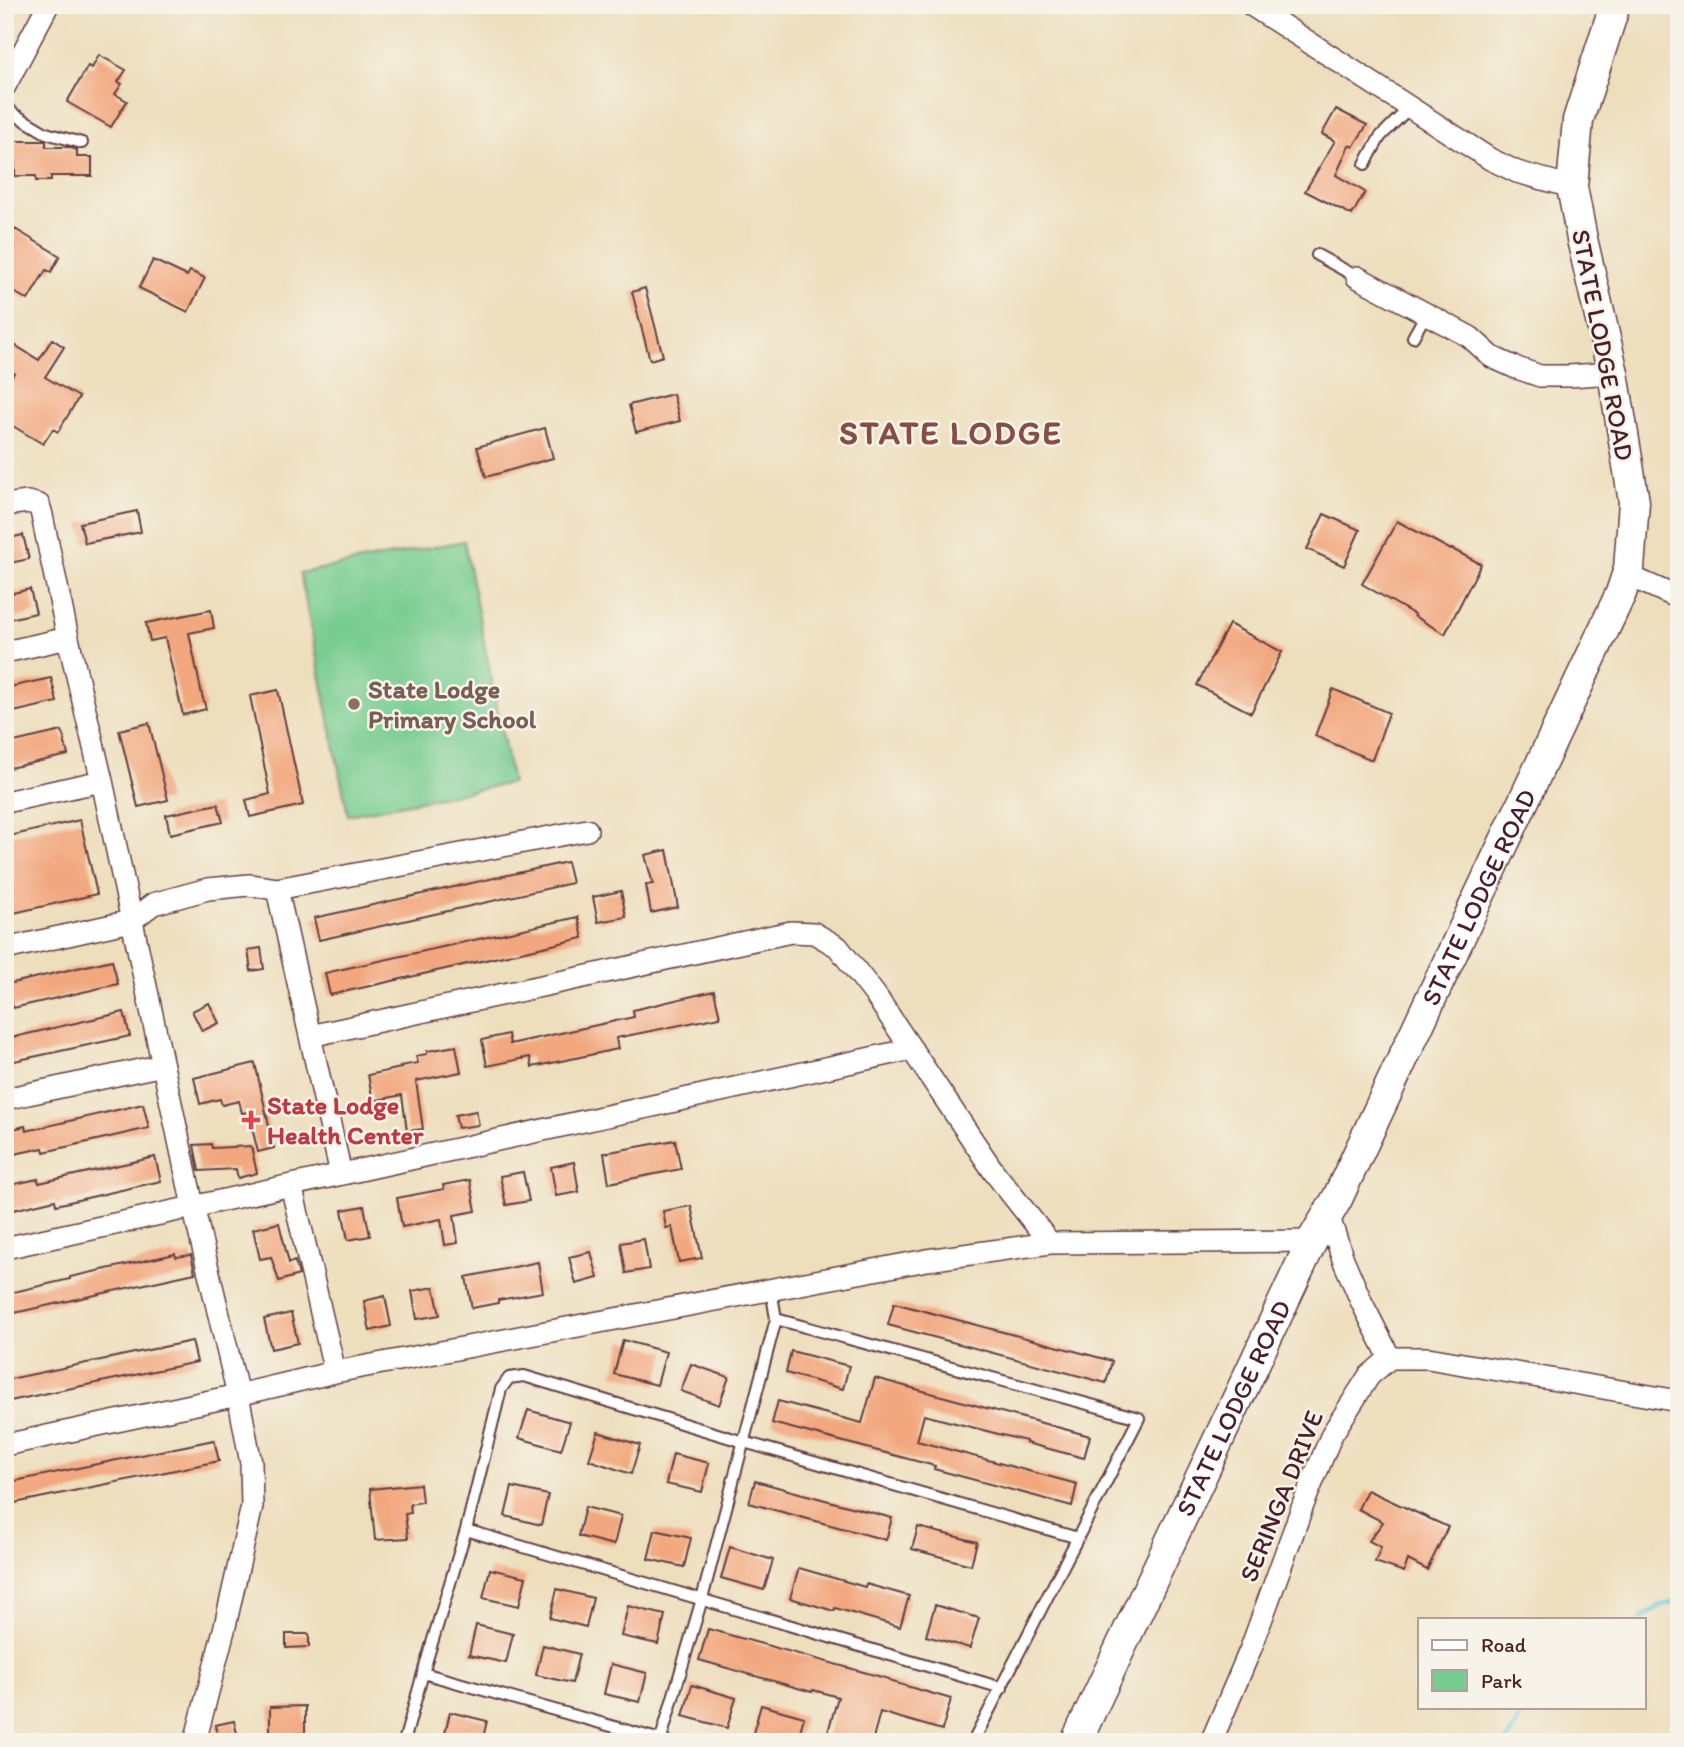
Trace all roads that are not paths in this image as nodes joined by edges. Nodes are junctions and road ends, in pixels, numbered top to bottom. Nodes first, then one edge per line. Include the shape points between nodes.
1 (48, 5) edge
2 (1251, 5) edge
3 (1615, 5) edge
4 (5, 86) edge
5 (5, 106) edge
6 (1409, 108) junction
7 (82, 142) dead end
8 (1365, 164) dead end
9 (1572, 187) junction
10 (1317, 255) dead end
11 (1357, 277) joint
12 (1426, 314) junction
13 (1413, 337) dead end
14 (1614, 373) junction
15 (5, 505) edge
16 (1627, 575) junction
17 (1679, 598) edge
18 (68, 638) junction
19 (5, 652) edge
20 (102, 781) junction
21 (5, 802) edge
22 (587, 830) dead end
23 (277, 889) junction
24 (131, 921) junction
25 (5, 949) edge
26 (310, 1036) junction
27 (912, 1049) junction
28 (163, 1065) junction
29 (5, 1100) edge
30 (341, 1174) junction
31 (291, 1185) junction
32 (193, 1206) junction
33 (1328, 1214) junction
34 (1312, 1241) junction
35 (1050, 1243) junction
36 (5, 1248) edge
37 (771, 1289) junction
38 (776, 1319) junction
39 (1390, 1358) junction
40 (335, 1372) junction
41 (238, 1395) junction
42 (1679, 1401) edge
43 (744, 1443) junction
44 (5, 1445) edge
45 (466, 1530) junction
46 (1078, 1538) junction
47 (702, 1599) junction
48 (423, 1673) junction
49 (1002, 1688) junction
50 (663, 1741) edge
51 (195, 1742) edge
52 (404, 1742) edge
53 (973, 1742) edge
54 (1076, 1742) edge
55 (1211, 1742) edge

1 - 4 street
2 - 6 street
3 - 9 street, STATE LODGE ROAD via 1578,120
5 - 7 lane via 46,133
6 - 8 lane via 1380,137
6 - 9 street via 1490,159 1517,172
9 - 14 street, STATE LODGE ROAD
10 - 11 lane
11 - 12 street
12 - 13 lane
12 - 14 street via 1470,337 1492,357 1540,376
14 - 16 street, STATE LODGE ROAD via 1634,502
15 - 18 street via 39,505
16 - 17 street
16 - 33 street, STATE LODGE ROAD
18 - 19 street
18 - 20 street
20 - 21 street
20 - 24 street
22 - 23 street
23 - 24 street via 208,889 153,904
23 - 26 street
24 - 25 street
24 - 28 street
26 - 27 street via 791,932 814,933 838,947
26 - 30 street
27 - 30 street
27 - 35 street via 994,1172
28 - 29 street
28 - 32 street
30 - 31 street
31 - 32 street
31 - 40 street
32 - 36 street
32 - 41 street
33 - 34 street, STATE LODGE ROAD
33 - 39 street via 1362,1303
34 - 35 street
34 - 54 street, STATE LODGE ROAD
35 - 37 street
37 - 38 lane
37 - 40 street
38 - 43 lane
38 - 46 lane via 1139,1418
39 - 42 street via 1428,1358
39 - 55 street, SERINGA DRIVE via 1369,1376 1332,1434
40 - 41 street
41 - 44 street
41 - 51 street via 251,1462 252,1506
43 - 45 lane via 524,1376 509,1378 501,1390
43 - 46 lane
43 - 47 lane
45 - 47 lane
45 - 48 lane
46 - 49 lane
47 - 49 lane
47 - 50 lane
48 - 50 lane
48 - 52 lane
49 - 53 lane

